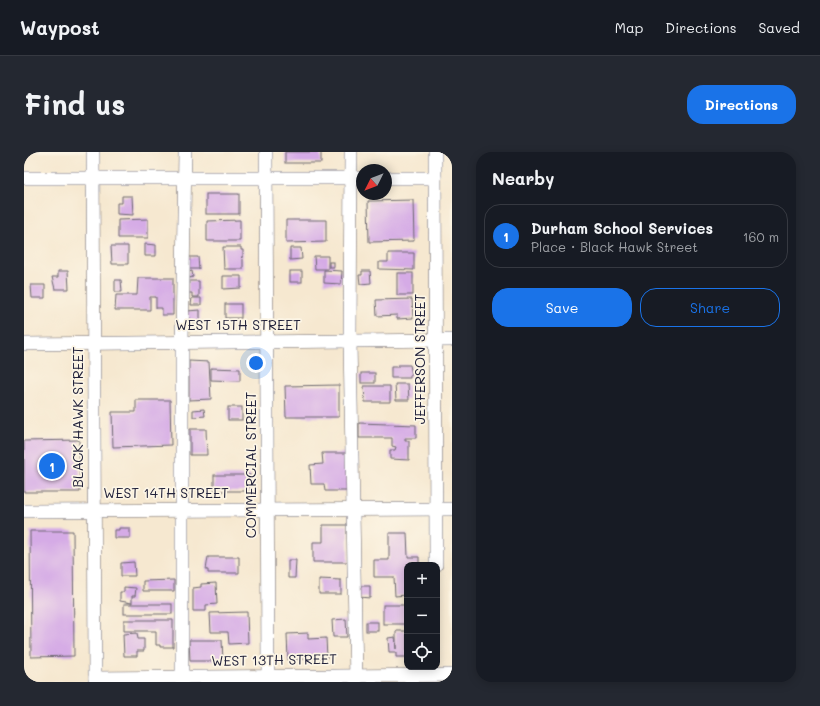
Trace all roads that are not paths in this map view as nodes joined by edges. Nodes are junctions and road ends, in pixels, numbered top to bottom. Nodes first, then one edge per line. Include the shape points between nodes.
1 (93, 152) edge
2 (185, 152) edge
3 (266, 152) edge
4 (351, 152) edge
5 (435, 152) edge
6 (24, 178) edge
7 (93, 178) junction
8 (185, 178) junction
9 (266, 178) junction
10 (356, 178) edge
11 (392, 178) edge
12 (435, 178) junction
13 (436, 340) junction
14 (452, 340) edge
15 (266, 341) junction
16 (350, 341) junction
17 (94, 342) junction
18 (182, 342) junction
19 (24, 344) edge
20 (95, 509) junction
21 (183, 509) junction
22 (353, 509) junction
23 (436, 509) junction
24 (452, 509) edge
25 (267, 510) junction
26 (24, 511) edge
27 (436, 562) edge
28 (437, 675) edge
29 (452, 675) edge
30 (268, 679) edge
31 (356, 679) edge
32 (96, 680) edge
33 (182, 680) edge

1 - 7 street, BLACK HAWK STREET
2 - 8 street
3 - 9 street, COMMERCIAL STREET
4 - 10 street
5 - 12 street, JEFFERSON STREET
6 - 7 street
7 - 8 street
7 - 17 street, BLACK HAWK STREET
8 - 9 street
8 - 18 street
9 - 10 street
9 - 15 street, COMMERCIAL STREET
10 - 16 street
11 - 12 street
12 - 13 street, JEFFERSON STREET
13 - 14 street, WEST 15TH STREET
13 - 16 street, WEST 15TH STREET
13 - 23 street, JEFFERSON STREET
15 - 16 street, WEST 15TH STREET
15 - 18 street, WEST 15TH STREET
15 - 25 street, COMMERCIAL STREET
16 - 22 street
17 - 18 street, WEST 15TH STREET
17 - 19 street, WEST 15TH STREET
17 - 20 street, BLACK HAWK STREET
18 - 21 street
20 - 21 street, WEST 14TH STREET
20 - 26 street, WEST 14TH STREET
20 - 32 street, BLACK HAWK STREET
21 - 25 street, WEST 14TH STREET
21 - 33 street
22 - 23 street, WEST 14TH STREET
22 - 25 street, WEST 14TH STREET
22 - 31 street
23 - 24 street, WEST 14TH STREET
23 - 27 street, JEFFERSON STREET
25 - 30 street, COMMERCIAL STREET
28 - 29 street, WEST 13TH STREET
28 - 31 street, WEST 13TH STREET
30 - 31 street, WEST 13TH STREET
30 - 33 street, WEST 13TH STREET
32 - 33 street, WEST 13TH STREET

